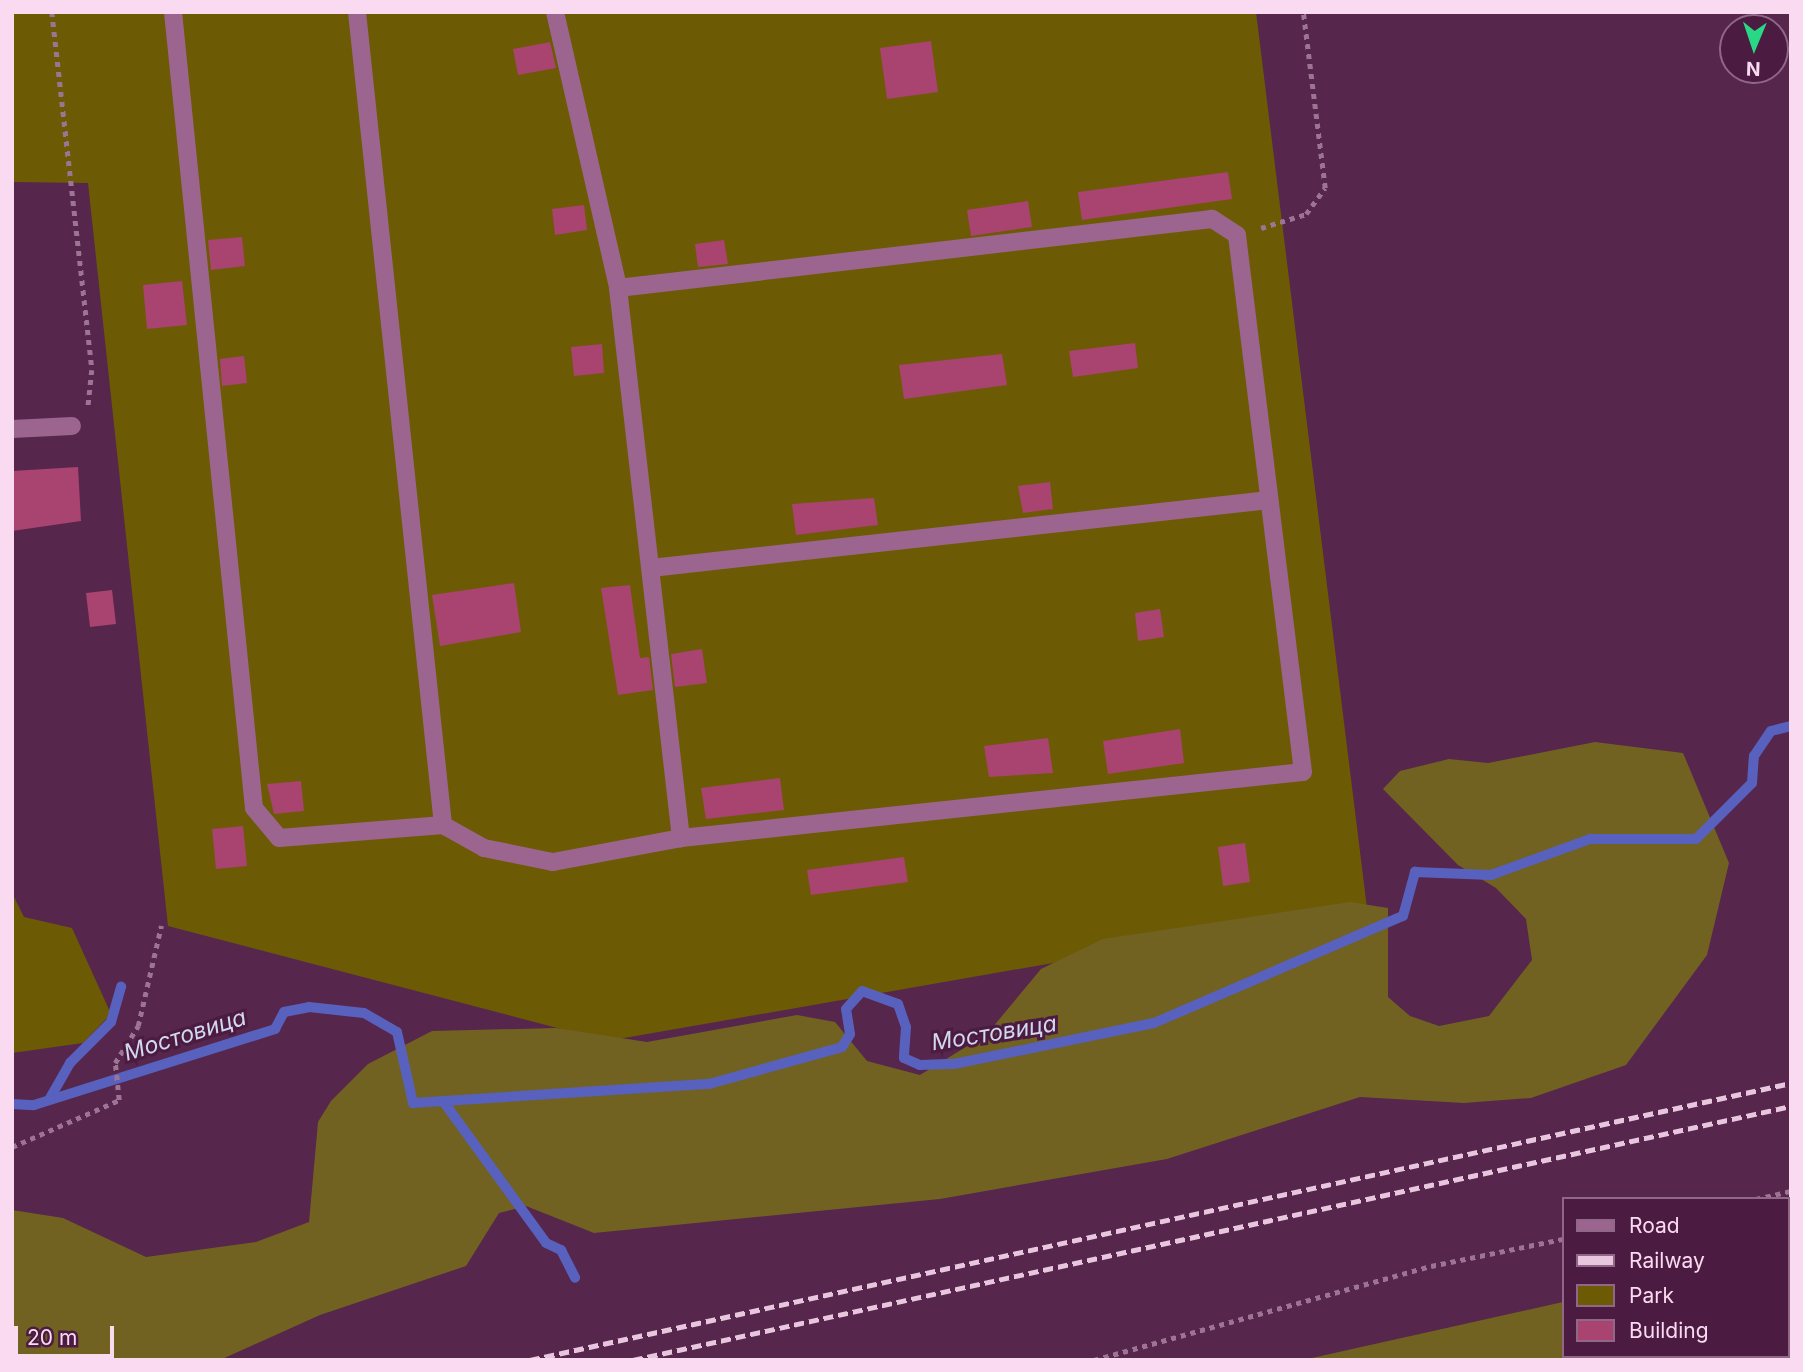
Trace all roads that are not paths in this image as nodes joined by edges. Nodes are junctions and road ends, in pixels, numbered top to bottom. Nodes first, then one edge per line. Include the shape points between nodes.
1 (173, 12) edge
2 (357, 12) edge
3 (555, 12) edge
4 (618, 288) junction
5 (72, 426) road end
6 (12, 429) edge
7 (1269, 500) junction
8 (650, 568) junction
9 (443, 825) junction
10 (681, 838) junction

1 - 9 street via 254,808 279,838
2 - 9 street
3 - 4 street
4 - 7 street via 1212,219 1237,235
4 - 8 street
5 - 6 street
7 - 8 street
7 - 10 street via 1303,772
8 - 10 street
9 - 10 street via 484,848 553,862

